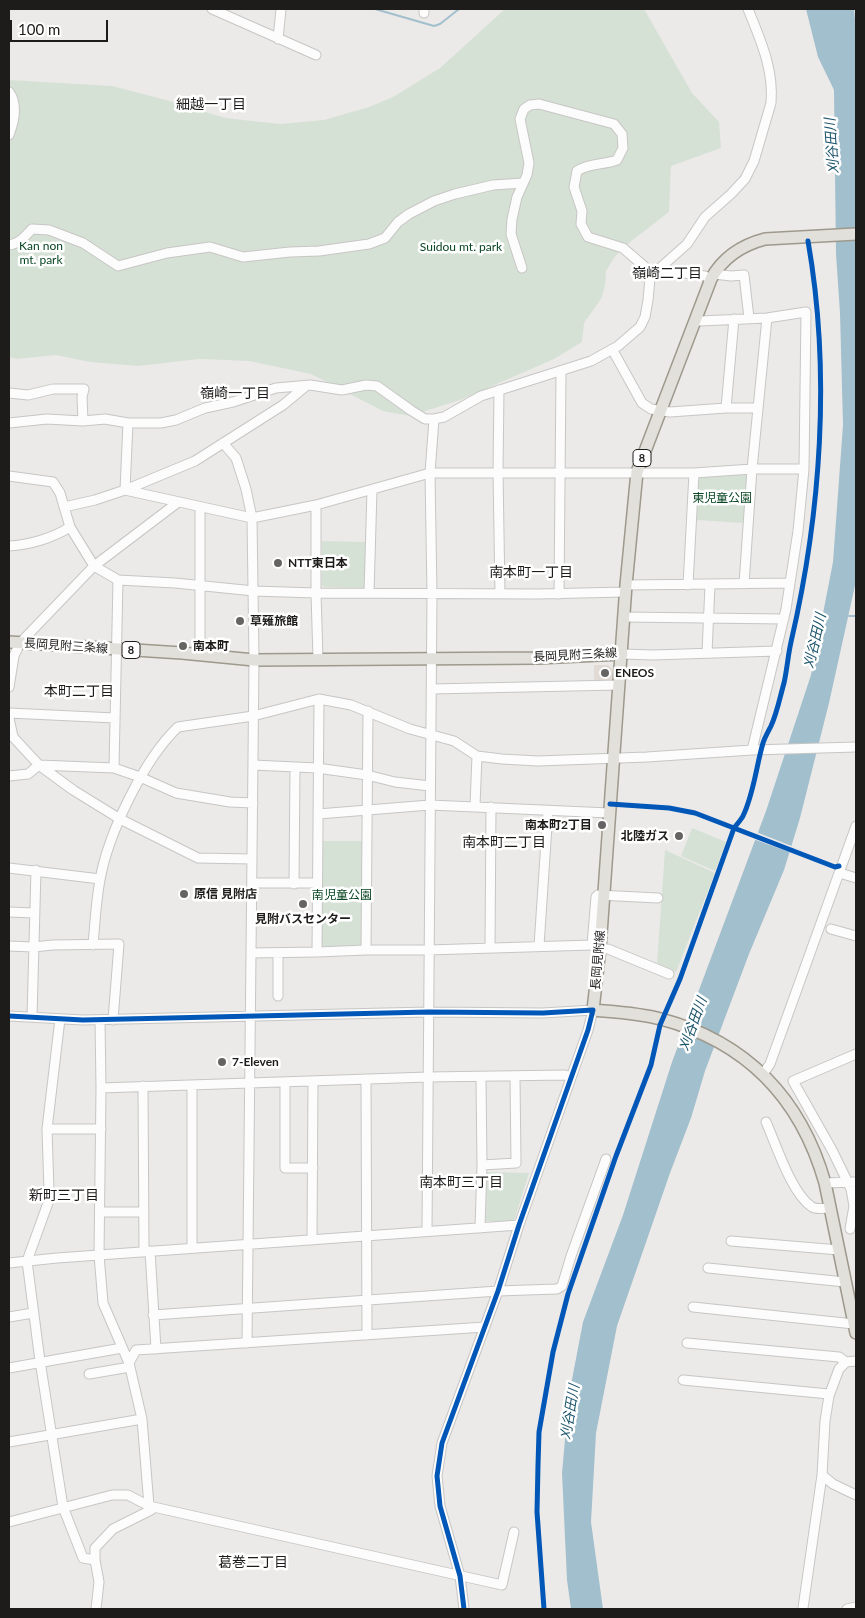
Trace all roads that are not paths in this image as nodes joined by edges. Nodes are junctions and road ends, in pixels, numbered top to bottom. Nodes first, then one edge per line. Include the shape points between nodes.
1 (212, 9) edge
2 (281, 9) edge
3 (748, 9) edge
4 (278, 39) junction
5 (316, 55) dead end
6 (9, 92) edge
7 (9, 135) edge
8 (523, 183) junction
9 (856, 234) edge
10 (9, 245) edge
11 (522, 268) dead end
12 (656, 271) junction
13 (713, 276) junction
14 (749, 318) junction
15 (766, 318) junction
16 (695, 320) junction
17 (734, 320) junction
18 (612, 349) junction
19 (561, 371) junction
20 (306, 385) junction
21 (499, 390) junction
22 (9, 393) edge
23 (726, 408) junction
24 (757, 408) junction
25 (660, 410) junction
26 (434, 419) junction
27 (83, 421) junction
28 (9, 423) edge
29 (128, 423) junction
30 (222, 443) junction
31 (752, 469) junction
32 (804, 469) junction
33 (498, 472) junction
34 (637, 472) junction
35 (430, 473) junction
36 (560, 473) junction
37 (694, 473) junction
38 (9, 476) edge
39 (125, 490) junction
40 (372, 490) junction
41 (177, 503) junction
42 (316, 505) junction
43 (64, 507) junction
44 (200, 508) junction
45 (252, 518) junction
46 (70, 527) junction
47 (9, 546) edge
48 (94, 566) junction
49 (118, 580) junction
50 (790, 583) junction
51 (744, 584) junction
52 (199, 585) junction
53 (688, 585) junction
54 (710, 585) junction
55 (626, 589) junction
56 (254, 591) junction
57 (316, 593) junction
58 (370, 593) junction
59 (432, 594) junction
60 (500, 594) junction
61 (559, 594) junction
62 (624, 617) junction
63 (708, 618) junction
64 (784, 619) junction
65 (14, 642) edge
66 (116, 649) junction
67 (777, 651) junction
68 (707, 653) junction
69 (622, 654) junction
70 (200, 655) junction
71 (431, 658) junction
72 (318, 659) junction
73 (254, 660) junction
74 (619, 685) junction
75 (9, 686) edge
76 (431, 689) junction
77 (318, 699) junction
78 (368, 712) junction
79 (9, 713) edge
80 (253, 716) junction
81 (9, 718) edge
82 (115, 718) junction
83 (430, 735) junction
84 (11, 738) edge
85 (856, 747) edge
86 (752, 750) junction
87 (477, 756) junction
88 (614, 758) junction
89 (39, 765) junction
90 (253, 765) junction
91 (295, 766) junction
92 (114, 768) junction
93 (317, 768) junction
94 (9, 776) edge
95 (367, 776) junction
96 (140, 777) junction
97 (430, 786) junction
98 (253, 803) junction
99 (430, 805) junction
100 (475, 806) junction
101 (491, 807) junction
102 (368, 809) junction
103 (548, 811) junction
104 (609, 813) junction
105 (318, 814) junction
106 (120, 819) junction
107 (856, 826) edge
108 (252, 860) junction
109 (9, 868) edge
110 (36, 870) junction
111 (840, 872) junction
112 (856, 878) edge
113 (100, 879) junction
114 (252, 883) junction
115 (317, 883) junction
116 (294, 884) junction
117 (603, 895) junction
118 (658, 898) dead end
119 (9, 912) edge
120 (34, 913) junction
121 (831, 929) dead end
122 (856, 936) edge
123 (93, 945) junction
124 (9, 946) edge
125 (539, 946) junction
126 (33, 947) junction
127 (490, 948) junction
128 (608, 949) dead end
129 (366, 950) junction
130 (428, 950) junction
131 (316, 952) junction
132 (251, 953) junction
133 (278, 953) junction
134 (669, 974) dead end
135 (278, 996) dead end
136 (593, 1010) junction
137 (429, 1012) junction
138 (251, 1015) junction
139 (9, 1016) edge
140 (32, 1018) junction
141 (60, 1019) junction
142 (100, 1020) junction
143 (113, 1020) junction
144 (856, 1054) edge
145 (762, 1073) junction
146 (428, 1077) junction
147 (515, 1077) junction
148 (571, 1077) junction
149 (481, 1078) junction
150 (366, 1079) junction
151 (313, 1081) junction
152 (285, 1082) junction
153 (250, 1083) junction
154 (192, 1085) junction
155 (143, 1086) junction
156 (101, 1088) junction
157 (766, 1122) dead end
158 (47, 1129) junction
159 (101, 1129) junction
160 (606, 1159) dead end
161 (482, 1165) junction
162 (313, 1168) junction
163 (852, 1182) edge
164 (826, 1183) junction
165 (830, 1208) junction
166 (100, 1212) junction
167 (144, 1212) junction
168 (519, 1225) junction
169 (480, 1228) junction
170 (850, 1229) dead end
171 (427, 1231) junction
172 (366, 1236) junction
173 (312, 1240) junction
174 (731, 1241) dead end
175 (248, 1244) junction
176 (192, 1248) junction
177 (839, 1250) junction
178 (147, 1252) junction
179 (99, 1255) junction
180 (27, 1261) junction
181 (9, 1263) edge
182 (708, 1268) dead end
183 (845, 1282) junction
184 (498, 1291) junction
185 (366, 1301) junction
186 (854, 1305) edge
187 (693, 1307) dead end
188 (247, 1309) junction
189 (33, 1313) junction
190 (153, 1315) junction
191 (9, 1317) edge
192 (485, 1326) junction
193 (855, 1329) edge
194 (367, 1335) junction
195 (247, 1343) junction
196 (688, 1343) dead end
197 (122, 1348) junction
198 (156, 1348) junction
199 (40, 1361) junction
200 (856, 1361) edge
201 (846, 1362) junction
202 (129, 1365) junction
203 (9, 1368) edge
204 (89, 1374) dead end
205 (683, 1380) dead end
206 (829, 1394) junction
207 (142, 1419) junction
208 (51, 1434) junction
209 (9, 1442) edge
210 (822, 1475) junction
211 (856, 1495) edge
212 (64, 1507) junction
213 (150, 1508) junction
214 (9, 1522) edge
215 (514, 1532) dead end
216 (95, 1560) junction
217 (460, 1576) junction
218 (856, 1608) edge
219 (96, 1609) edge
220 (464, 1609) edge
221 (805, 1609) edge
222 (847, 1609) edge

1 - 4 street
2 - 4 street
3 - 12 street via 765,50 772,94 754,161 739,186 705,217 687,244
4 - 5 street
6 - 7 street via 14,108
8 - 10 street via 493,185 448,196 409,214 382,240 319,251 243,257 210,247 167,253 118,266 82,243 49,230 32,229
8 - 11 street via 517,197 511,234
8 - 12 street via 530,163 520,118 524,108 538,104 614,124 622,134 623,148 617,160 577,170 574,187 582,210 581,224 588,237 623,248
9 - 13 main road, 長岡見附三条線 / 8 via 780,237 753,242 729,256
12 - 13 street
12 - 18 street via 650,278 645,317 640,327
13 - 14 street via 744,275
13 - 16 main road, 長岡見附三条線 / 8
14 - 15 street
14 - 17 street
15 - 24 street
15 - 32 street via 806,312
16 - 17 street
16 - 25 main road, 長岡見附三条線 / 8
17 - 23 street
18 - 19 street via 591,361
18 - 25 street via 642,403
19 - 21 street
19 - 36 street
20 - 26 street via 342,390 377,386 425,419
20 - 29 street via 276,388 161,423
20 - 30 street via 283,405
21 - 26 street
21 - 33 street
22 - 27 street via 84,389
23 - 24 street
23 - 25 street
24 - 31 street
25 - 34 main road, 長岡見附三条線 / 8
26 - 35 street
27 - 28 street via 47,419
27 - 29 street via 105,419
29 - 39 street
30 - 39 street via 194,461
30 - 45 street via 236,458
31 - 32 street
31 - 37 street
31 - 51 street
32 - 50 street
33 - 35 street
33 - 36 street
33 - 60 street
34 - 36 street
34 - 37 street
34 - 55 main road, 長岡見附三条線 / 8
35 - 40 street
35 - 59 street
36 - 61 street
37 - 53 street
38 - 43 street via 54,482
39 - 41 street
39 - 43 street
40 - 42 street
40 - 58 street
41 - 44 street
41 - 48 street
42 - 45 street
42 - 57 street
43 - 46 street
44 - 45 street
44 - 52 street
45 - 56 street
46 - 47 street via 29,543
46 - 48 street
48 - 49 street
48 - 65 street
49 - 52 street
49 - 66 street
50 - 51 street
50 - 64 street
51 - 54 street
52 - 56 street
52 - 70 street
53 - 54 street
53 - 55 street
54 - 63 street
55 - 61 street
55 - 62 main road, 長岡見附三条線 / 8
56 - 57 street
56 - 73 street
57 - 58 street
57 - 72 street
58 - 59 street
59 - 60 street
59 - 71 street
60 - 61 street
62 - 63 street
62 - 69 main road, 長岡見附三条線 / 8
63 - 64 street
63 - 68 street
64 - 67 street
65 - 66 main road, 長岡見附三条線 / 8
65 - 75 street
66 - 70 main road, 長岡見附三条線 / 8
66 - 82 street
67 - 68 street
67 - 86 street
68 - 69 street
69 - 71 main road, 長岡見附三条線 / 8
69 - 74 main road, 長岡見附線
70 - 73 main road, 長岡見附三条線 / 8
71 - 72 main road, 長岡見附三条線 / 8
71 - 76 street
72 - 73 main road, 長岡見附三条線 / 8
73 - 80 street
74 - 76 street
74 - 88 main road, 長岡見附線
76 - 83 street
77 - 78 street
77 - 80 street
77 - 93 street
78 - 83 street
78 - 95 street
79 - 82 street
80 - 90 street
80 - 96 street via 178,728
81 - 84 street
82 - 92 street
83 - 87 street via 454,741
83 - 97 street
84 - 89 street
85 - 86 street
86 - 88 street
87 - 88 street via 538,761
87 - 100 street
88 - 104 main road, 長岡見附線
89 - 92 street
89 - 94 street via 28,774
89 - 106 street
90 - 91 street
90 - 98 street
91 - 93 street
91 - 116 street
92 - 96 street
93 - 95 street
93 - 105 street
95 - 97 street
95 - 102 street
96 - 98 street via 176,793
96 - 106 street
97 - 99 street
98 - 108 street
99 - 100 street
99 - 102 street
99 - 130 street
100 - 101 street
101 - 103 street
101 - 127 street
102 - 105 street
102 - 129 street
103 - 104 street
103 - 125 street
104 - 117 main road, 長岡見附線
105 - 115 street
106 - 108 street via 198,858
106 - 113 street
107 - 111 street
108 - 114 street
109 - 110 street
110 - 113 street
110 - 120 street
111 - 112 street
111 - 145 street via 770,1064
113 - 123 street
114 - 116 street
114 - 132 street
115 - 116 street
115 - 131 street
117 - 118 street
117 - 125 street via 596,897 592,945
117 - 136 main road, 長岡見附線
119 - 120 street
120 - 126 street
121 - 122 street
123 - 126 street
123 - 143 street via 119,944
124 - 126 street
125 - 127 street
126 - 140 street
127 - 130 street
128 - 134 street
129 - 130 street
129 - 131 street
130 - 137 street
131 - 133 street
132 - 133 street
132 - 138 street
133 - 135 street
136 - 137 street
136 - 145 main road via 643,1014 701,1033
136 - 148 street
137 - 138 street
137 - 146 street
138 - 143 street
138 - 153 street
139 - 140 street
140 - 141 street
141 - 142 street
141 - 158 street
142 - 143 street
142 - 156 street
144 - 163 street via 793,1081
145 - 164 main road via 800,1122
146 - 149 street
146 - 150 street
146 - 171 street
147 - 148 street
147 - 149 street
147 - 161 street via 516,1163
148 - 168 street
149 - 161 street
150 - 151 street
150 - 172 street
151 - 152 street
151 - 162 street
152 - 153 street
152 - 162 street via 285,1168
153 - 154 street
153 - 175 street
154 - 155 street
154 - 176 street
155 - 156 street
155 - 167 street
156 - 159 street
157 - 165 street via 800,1194 813,1208
158 - 159 street
158 - 180 street via 48,1203
159 - 166 street
160 - 184 street via 562,1286 557,1289
161 - 169 street
162 - 173 street
163 - 164 street
163 - 170 street via 854,1206
164 - 165 main road
165 - 177 main road
166 - 167 street
166 - 179 street
167 - 178 street
168 - 169 street
168 - 184 street
169 - 171 street
171 - 172 street
172 - 173 street
172 - 185 street
173 - 175 street
174 - 177 street
175 - 176 street
175 - 188 street
176 - 178 street
177 - 183 main road
178 - 179 street
178 - 190 street
179 - 180 street
179 - 197 street via 103,1303
180 - 181 street
180 - 189 street
182 - 183 street
183 - 186 main road
184 - 185 street
184 - 192 street
185 - 188 street
185 - 194 street
186 - 193 main road
187 - 193 street
188 - 190 street
188 - 195 street
189 - 191 street
189 - 199 street
190 - 198 street
192 - 194 street
192 - 217 street via 442,1443 437,1476 440,1506
194 - 195 street
195 - 198 street
196 - 201 street via 838,1357
197 - 199 street
197 - 202 street
198 - 202 street via 136,1350
199 - 203 street
199 - 208 street
200 - 201 street
201 - 206 street via 839,1369
202 - 204 street
202 - 207 street
205 - 206 street
206 - 210 street
207 - 208 street
207 - 213 street
208 - 209 street
208 - 212 street
210 - 211 street
210 - 221 street
212 - 213 street via 112,1495 128,1496
212 - 214 street
212 - 216 street via 83,1558
213 - 216 street via 113,1529 95,1548
213 - 217 street
215 - 217 street via 502,1586
216 - 219 street via 99,1582
217 - 220 street
218 - 222 street

